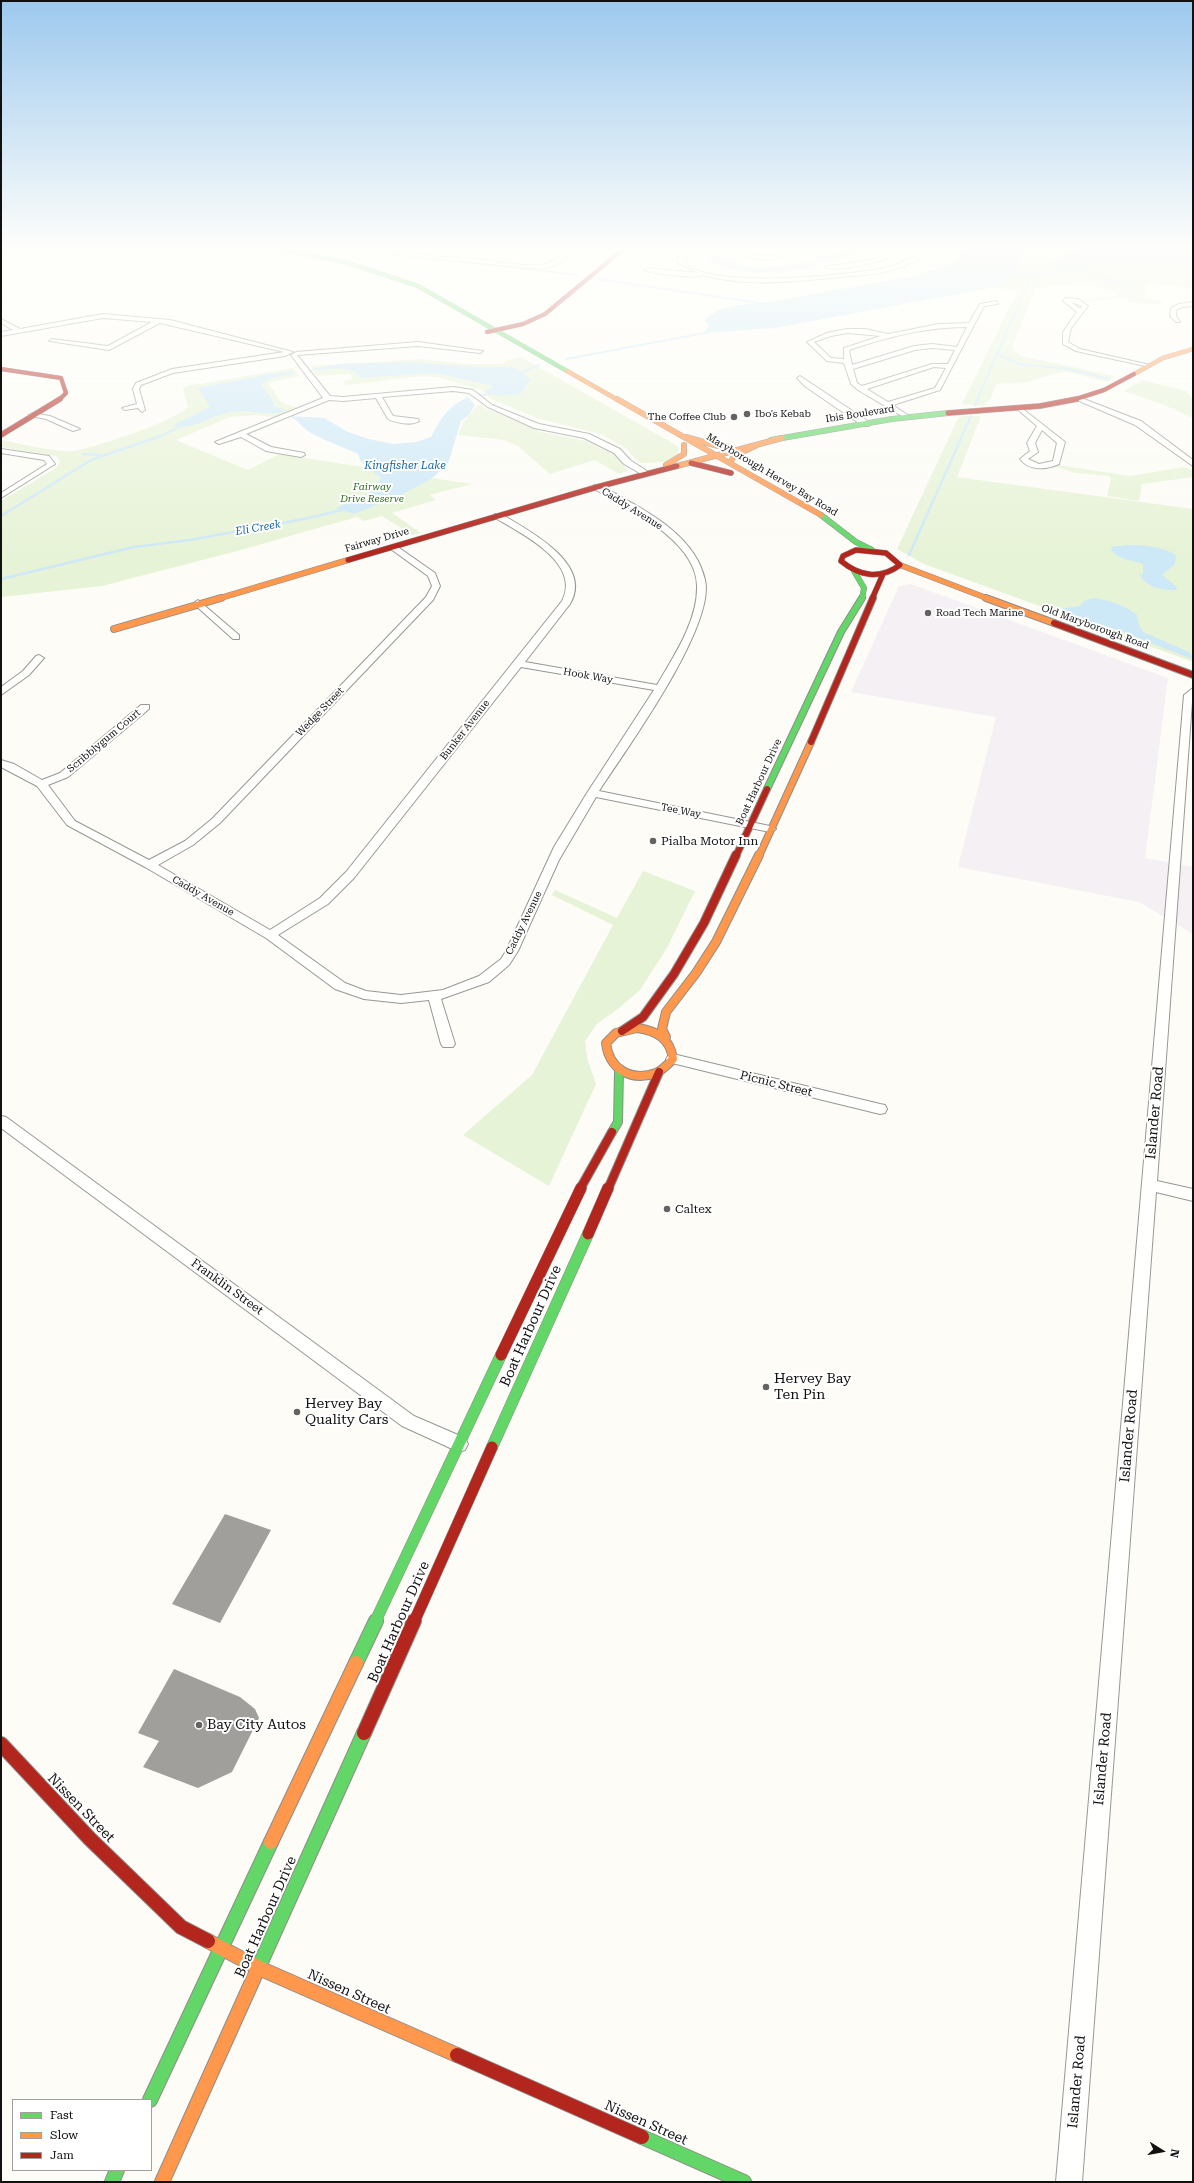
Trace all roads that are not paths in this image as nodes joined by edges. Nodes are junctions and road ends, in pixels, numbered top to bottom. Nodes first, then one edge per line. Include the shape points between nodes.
1 (273, 349) edge
2 (332, 349) edge
3 (468, 349) edge
4 (522, 349) edge
5 (529, 349) edge
6 (817, 349) edge
7 (846, 349) edge
8 (911, 349) edge
9 (959, 349) edge
10 (1076, 349) edge
11 (1193, 349) edge
12 (480, 350) dead end
13 (292, 354) junction
14 (847, 361) junction
15 (951, 366) junction
16 (1148, 366) junction
17 (849, 368) junction
18 (1, 369) edge
19 (800, 378) dead end
20 (860, 389) junction
21 (378, 396) junction
22 (328, 398) junction
23 (1079, 399) junction
24 (887, 405) junction
25 (125, 408) dead end
26 (1019, 408) junction
27 (33, 415) junction
28 (906, 417) junction
29 (415, 420) dead end
30 (866, 424) junction
31 (1041, 426) junction
32 (76, 430) dead end
33 (1, 435) edge
34 (240, 435) junction
35 (782, 438) junction
36 (685, 441) junction
37 (219, 442) dead end
38 (757, 445) junction
39 (731, 448) junction
40 (1, 451) edge
41 (709, 455) junction
42 (301, 456) dead end
43 (687, 463) junction
44 (730, 463) junction
45 (666, 464) junction
46 (1193, 464) edge
47 (646, 473) junction
48 (731, 473) junction
49 (597, 487) junction
50 (1, 496) edge
51 (498, 516) junction
52 (392, 547) junction
53 (841, 547) junction
54 (872, 550) junction
55 (900, 565) junction
56 (854, 571) junction
57 (883, 574) junction
58 (198, 603) junction
59 (114, 629) dead end
60 (236, 637) dead end
61 (39, 658) dead end
62 (518, 664) junction
63 (1193, 675) edge
64 (659, 688) junction
65 (1193, 691) edge
66 (1, 692) edge
67 (145, 707) dead end
68 (1, 764) edge
69 (41, 784) junction
70 (592, 794) junction
71 (751, 826) junction
72 (770, 829) junction
73 (149, 865) junction
74 (270, 935) junction
75 (434, 996) junction
76 (622, 1031) junction
77 (666, 1037) junction
78 (448, 1044) dead end
79 (673, 1059) junction
80 (619, 1071) junction
81 (659, 1072) junction
82 (880, 1109) dead end
83 (1, 1121) edge
84 (1149, 1185) junction
85 (1193, 1195) edge
86 (529, 1365) junction
87 (500, 1407) dead end
88 (465, 1440) junction
89 (460, 1465) dead end
90 (460, 1493) dead end
91 (458, 1522) junction
92 (1, 1744) edge
93 (220, 1950) junction
94 (259, 1968) junction
95 (150, 2099) edge
96 (117, 2171) edge
97 (112, 2182) edge
98 (162, 2182) edge
99 (744, 2182) edge
100 (1069, 2182) edge

1 - 13 street
2 - 13 street
3 - 12 street
4 - 36 main road, Maryborough Hervey Bay Road
5 - 36 main road, Maryborough Hervey Bay Road
6 - 14 street via 829,360
7 - 14 street
8 - 17 street
9 - 15 street
10 - 16 street
11 - 16 main road, Ibis Boulevard via 1164,357
13 - 22 street
13 - 25 street via 167,372 138,384 136,389 141,408
14 - 17 street
15 - 20 street via 934,365
15 - 24 street via 938,389
16 - 23 main road, Ibis Boulevard via 1113,388
17 - 20 street via 854,384
18 - 27 main road via 61,378 66,395
19 - 30 street
20 - 24 street
21 - 22 street
21 - 29 street via 384,413 390,418
21 - 47 street via 453,389 469,390 490,406 537,426 586,436 617,451 627,462
22 - 34 street
23 - 26 main road, Ibis Boulevard
23 - 46 street via 1138,423
24 - 28 street
26 - 28 main road, Ibis Boulevard
26 - 31 street
27 - 32 street via 48,417
27 - 33 main road
28 - 30 main road, Ibis Boulevard
30 - 35 main road, Ibis Boulevard
31 - 31 street via 1061,442 1056,462 1046,466 1029,463 1024,459 1034,452 1031,443
34 - 37 street
34 - 42 street via 269,449
35 - 38 main road, Ibis Boulevard
35 - 39 main road, Ibis Boulevard
36 - 39 main road
36 - 41 main road, Maryborough Hervey Bay Road
36 - 45 main road via 684,454
38 - 41 main road, Ibis Boulevard
38 - 44 main road via 734,456
39 - 41 main road, Ibis Boulevard
40 - 50 street via 46,458 51,464
41 - 43 main road, Fairway Drive
41 - 44 main road, Maryborough Hervey Bay Road
41 - 45 main road, Fairway Drive
41 - 48 main road, Maryborough Hervey Bay Road
43 - 47 main road, Fairway Drive
43 - 48 main road
44 - 54 main road, Maryborough Hervey Bay Road via 832,522 858,544
45 - 47 main road, Fairway Drive
47 - 49 main road, Fairway Drive
48 - 53 main road, Maryborough Hervey Bay Road via 828,528
49 - 51 main road, Fairway Drive
49 - 64 street, Caddy Avenue via 656,521 686,549 701,579 702,597 686,642
51 - 52 main road, Fairway Drive
51 - 62 street, Bunker Avenue via 541,542 560,558 570,578 569,595 556,617
52 - 58 main road, Fairway Drive
52 - 73 street, Wedge Street via 432,575 436,586 430,598 216,822 189,843
53 - 54 main road
53 - 56 main road, Maryborough Hervey Bay Road via 841,561
54 - 55 main road via 886,552 896,558
55 - 57 main road via 896,570
55 - 63 main road, Old Maryborough Road
56 - 57 main road via 869,575
56 - 71 main road, Boat Harbour Drive via 864,588 862,598 841,632
57 - 72 main road via 802,762
58 - 59 main road, Fairway Drive
58 - 60 street
61 - 66 street via 26,673
62 - 64 street, Hook Way
62 - 74 street, Bunker Avenue via 350,875 324,901
64 - 70 street, Caddy Avenue
65 - 84 street, Islander Road via 1189,695
67 - 69 street, Scribblygum Court via 64,775
68 - 69 street, Caddy Avenue via 10,766
69 - 73 street, Caddy Avenue via 71,823
70 - 71 street, Tee Way
70 - 75 street, Caddy Avenue via 560,848 505,962 484,979
71 - 72 street, Tee Way
71 - 76 main road, Boat Harbour Drive via 704,923 674,974 643,1017
72 - 77 main road via 716,942 666,1012 662,1029
73 - 74 street, Caddy Avenue
74 - 75 street, Caddy Avenue via 340,986 364,995 401,999
75 - 78 street
76 - 77 main road via 645,1028
76 - 80 main road via 607,1042 605,1053 609,1063
77 - 79 main road via 673,1049
79 - 81 main road
79 - 82 street, Picnic Street
80 - 81 main road via 636,1076
80 - 88 main road, Boat Harbour Drive via 618,1122 573,1203
81 - 86 main road, Boat Harbour Drive
83 - 88 street, Franklin Street via 408,1421
84 - 85 street
84 - 100 street, Islander Road
86 - 87 main road
86 - 91 main road, Boat Harbour Drive
88 - 89 main road
88 - 93 main road, Boat Harbour Drive
90 - 91 main road
91 - 94 main road, Boat Harbour Drive
92 - 93 main road, Nissen Street via 90,1839 181,1927
93 - 94 main road, Nissen Street
93 - 95 main road, Boat Harbour Drive
94 - 98 main road, Boat Harbour Drive
94 - 99 main road, Nissen Street
96 - 97 main road

